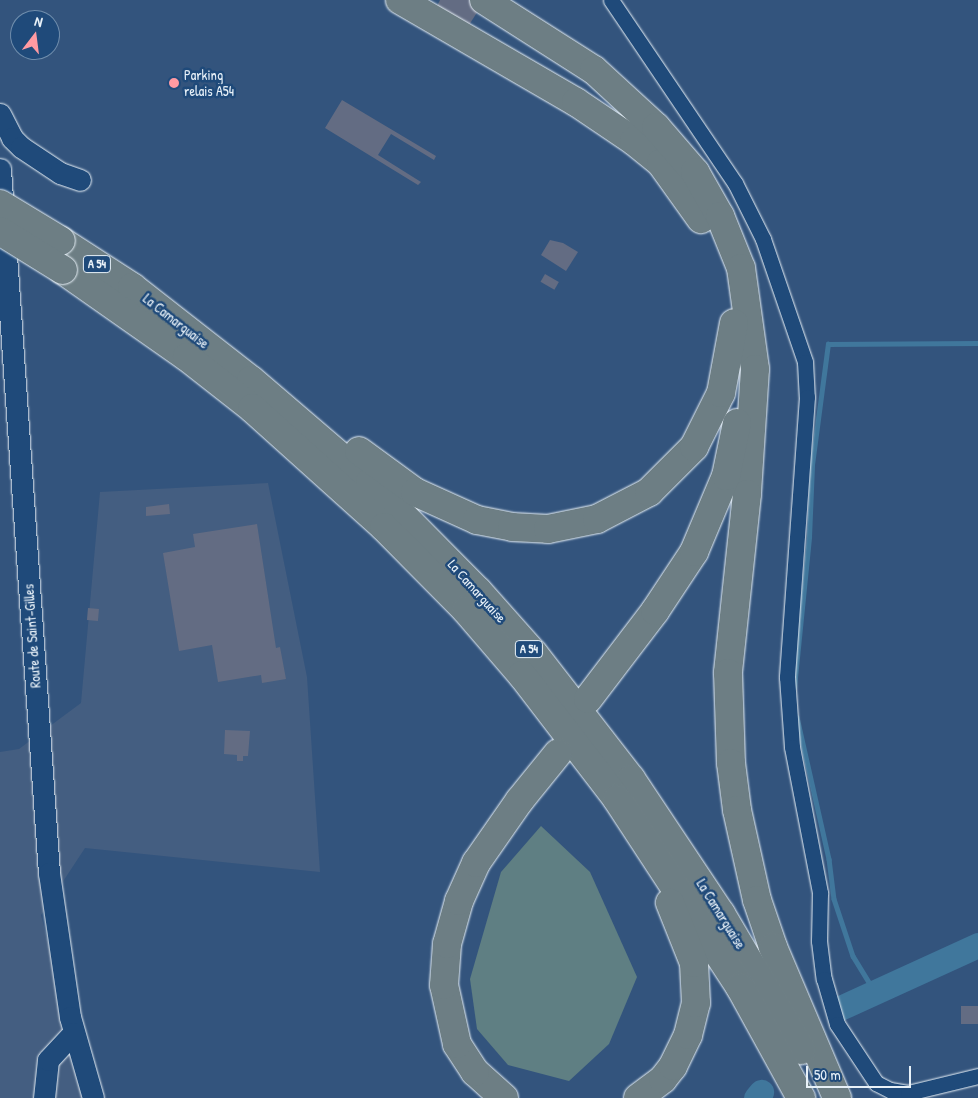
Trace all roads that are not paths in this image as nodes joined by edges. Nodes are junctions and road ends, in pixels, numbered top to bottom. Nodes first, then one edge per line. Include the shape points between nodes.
1 (400, 0) edge
2 (484, 0) edge
3 (612, 0) edge
4 (0, 114) edge
5 (0, 169) edge
6 (80, 180) dead end
7 (0, 204) edge
8 (0, 231) edge
9 (132, 287) junction
10 (734, 323) junction
11 (751, 418) junction
12 (589, 759) junction
13 (73, 1033) junction
14 (80, 1059) junction
15 (48, 1070) junction
16 (978, 1076) edge
17 (44, 1098) edge
18 (93, 1098) edge
19 (473, 1098) edge
20 (504, 1098) edge
21 (638, 1098) edge
22 (800, 1098) edge
23 (826, 1098) edge
24 (837, 1098) edge

1 - 10 highway via 576,102 661,163 683,189 708,230 720,261
2 - 11 highway via 594,70 656,127 695,172 720,216 741,268 755,368
3 - 16 street via 735,183 763,240 805,362 807,397 787,677 792,747 820,893 819,941 824,980 837,1024 876,1083 890,1090 908,1093
4 - 6 main road via 12,138 26,151 60,173
5 - 13 main road, Route de Saint-Gilles via 49,873
7 - 9 highway, La Camarguaise / A 54, bridge
8 - 12 highway, La Camarguaise / A 54, bridge via 63,270 187,357 323,469 466,610
9 - 10 highway via 234,353 415,492 477,520 528,529 597,519 649,492 670,474 694,447 714,413
9 - 23 highway, La Camarguaise / A 54 via 251,380 370,482 424,534 534,654 631,779 678,846 761,980
10 - 11 highway via 741,377 739,404 732,452 718,500 677,580 591,703 702,562 726,509
11 - 24 highway via 747,494 728,673 737,810 758,900 773,947
12 - 21 highway via 595,787 666,896 680,921 694,963 696,1003 688,1035 662,1079
12 - 22 highway, La Camarguaise / A 54 via 702,924
13 - 14 main road, Route de Saint-Gilles
13 - 15 main road via 52,1052
14 - 15 main road via 58,1061
14 - 18 main road, Route de Saint-Gilles
15 - 17 main road
19 - 20 highway via 451,1059 440,1029 433,965 438,929 452,888 470,852 555,748 476,863 459,900 447,944 444,985 457,1044 475,1072

